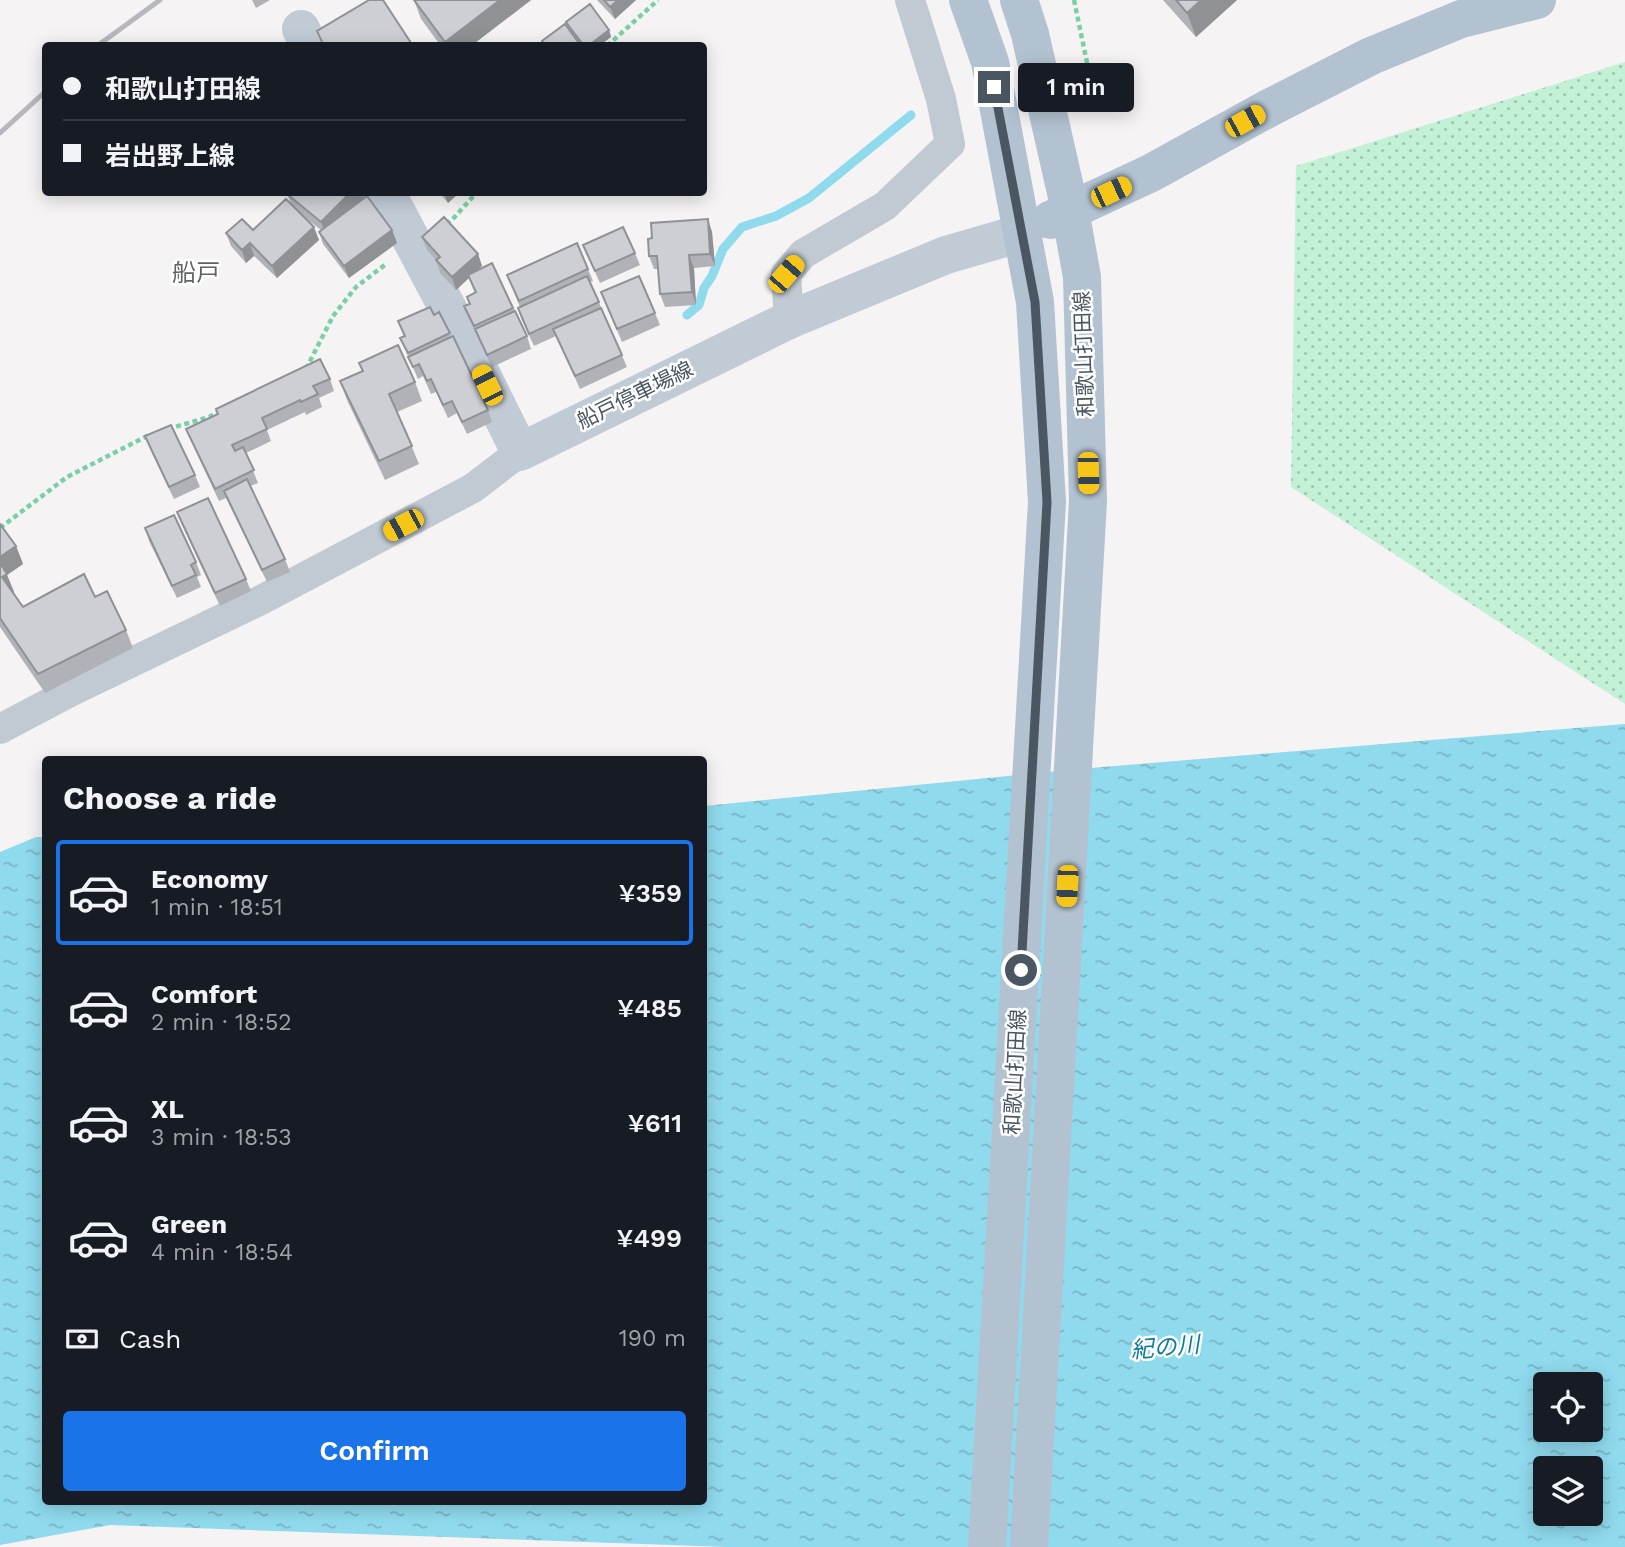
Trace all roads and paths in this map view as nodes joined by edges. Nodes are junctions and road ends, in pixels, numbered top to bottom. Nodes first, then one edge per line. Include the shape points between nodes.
1 (658, 0) edge
2 (910, 0) edge
3 (968, 0) edge
4 (1019, 0) edge
5 (1074, 0) edge
6 (1537, 0) edge
7 (611, 42) edge
8 (1080, 92) dead end
9 (388, 196) edge
10 (473, 196) edge
11 (1070, 210) junction
12 (1022, 233) junction
13 (412, 244) junction
14 (789, 320) junction
15 (295, 373) edge
16 (233, 405) edge
17 (162, 431) edge
18 (150, 434) edge
19 (520, 452) junction
20 (0, 528) edge
21 (0, 729) edge
22 (988, 1547) edge
23 (1029, 1547) edge

1 - 7 path
2 - 14 street via 950,144 885,206 803,254 786,274
3 - 12 main road, 和歌山打田線 via 990,62
4 - 11 main road, 和歌山打田線
5 - 8 path via 1090,77
6 - 11 main road via 1461,19 1371,56 1151,173
9 - 13 main road
10 - 13 path via 452,220
11 - 12 main road
11 - 23 main road, 和歌山打田線 via 1082,277 1088,501
12 - 14 main road, 船戸停車場線 via 946,255
12 - 22 main road, 和歌山打田線 via 1035,302 1047,502
13 - 15 path via 356,287 333,316 307,367
13 - 19 main road
14 - 19 main road, 船戸停車場線
16 - 17 path
18 - 20 path via 66,477
19 - 21 street via 473,488 261,600

